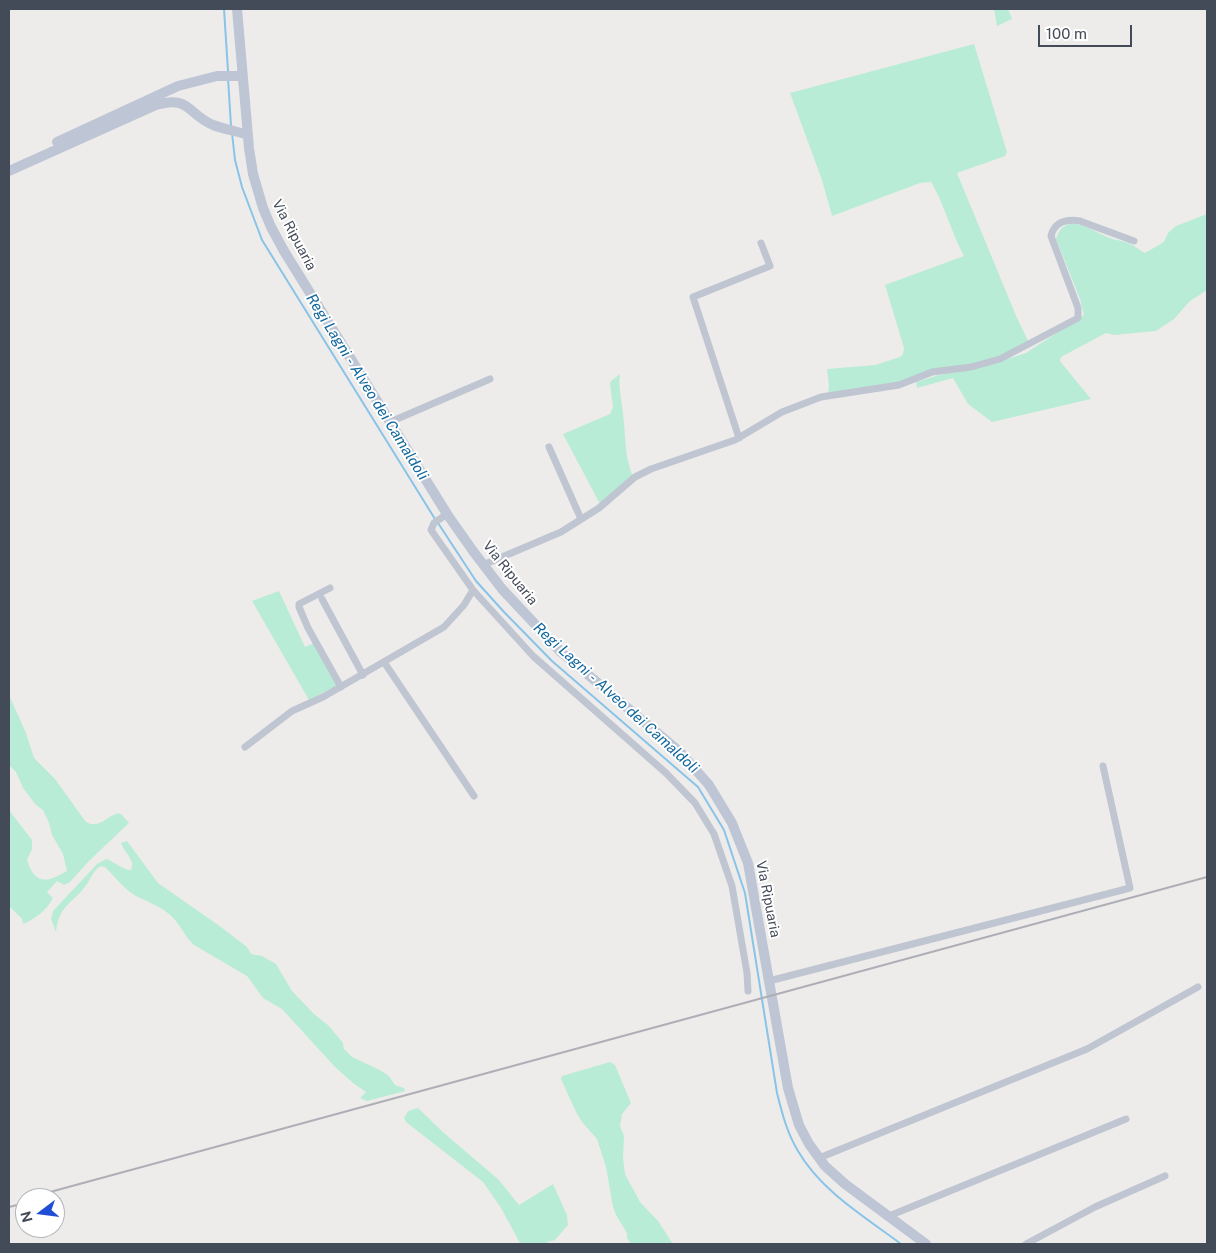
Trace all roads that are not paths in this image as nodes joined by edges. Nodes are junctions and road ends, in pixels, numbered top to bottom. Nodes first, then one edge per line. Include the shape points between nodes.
1 (236, 9) edge
2 (242, 76) junction
3 (244, 134) junction
4 (9, 164) edge
5 (9, 171) edge
6 (1134, 241) dead end
7 (761, 243) dead end
8 (490, 379) dead end
9 (390, 422) junction
10 (738, 438) junction
11 (550, 447) dead end
12 (444, 516) junction
13 (581, 520) junction
14 (484, 565) junction
15 (330, 588) dead end
16 (472, 590) junction
17 (322, 599) dead end
18 (384, 662) junction
19 (362, 675) junction
20 (341, 686) junction
21 (244, 746) dead end
22 (1103, 766) dead end
23 (474, 796) dead end
24 (768, 981) junction
25 (1198, 987) dead end
26 (748, 990) dead end
27 (1126, 1118) dead end
28 (819, 1158) junction
29 (1165, 1176) dead end
30 (889, 1216) junction
31 (926, 1244) edge
32 (1026, 1244) edge

1 - 2 street, Via Ripuaria
2 - 3 street, Via Ripuaria
2 - 4 street via 190,82
3 - 5 street via 203,119 182,103 167,102 156,104
3 - 9 street, Via Ripuaria via 258,193 271,227
6 - 10 street via 1080,221 1060,222 1051,236 1078,308 1078,318 1000,359 932,372 899,385 821,397 782,412
7 - 10 street via 770,266 693,297
8 - 9 street
9 - 12 street, Via Ripuaria
10 - 13 street via 635,477
11 - 13 street
12 - 14 street, Via Ripuaria
12 - 16 street via 432,526 433,535
13 - 14 street
14 - 24 street, Via Ripuaria via 520,610 561,652 680,752 709,785 732,823 748,863
15 - 20 street via 299,604 299,607
16 - 18 street via 464,605 444,627
16 - 26 street via 533,656 666,774 699,809 714,834 732,886
17 - 19 street
18 - 19 street
18 - 23 street
19 - 20 street
20 - 21 street via 292,712
22 - 24 street via 1130,888
24 - 28 street, Via Ripuaria via 794,1111
25 - 28 street via 1087,1049
27 - 30 street
28 - 30 street, Via Ripuaria via 844,1184
29 - 32 street via 1095,1207
30 - 31 street, Via Ripuaria

